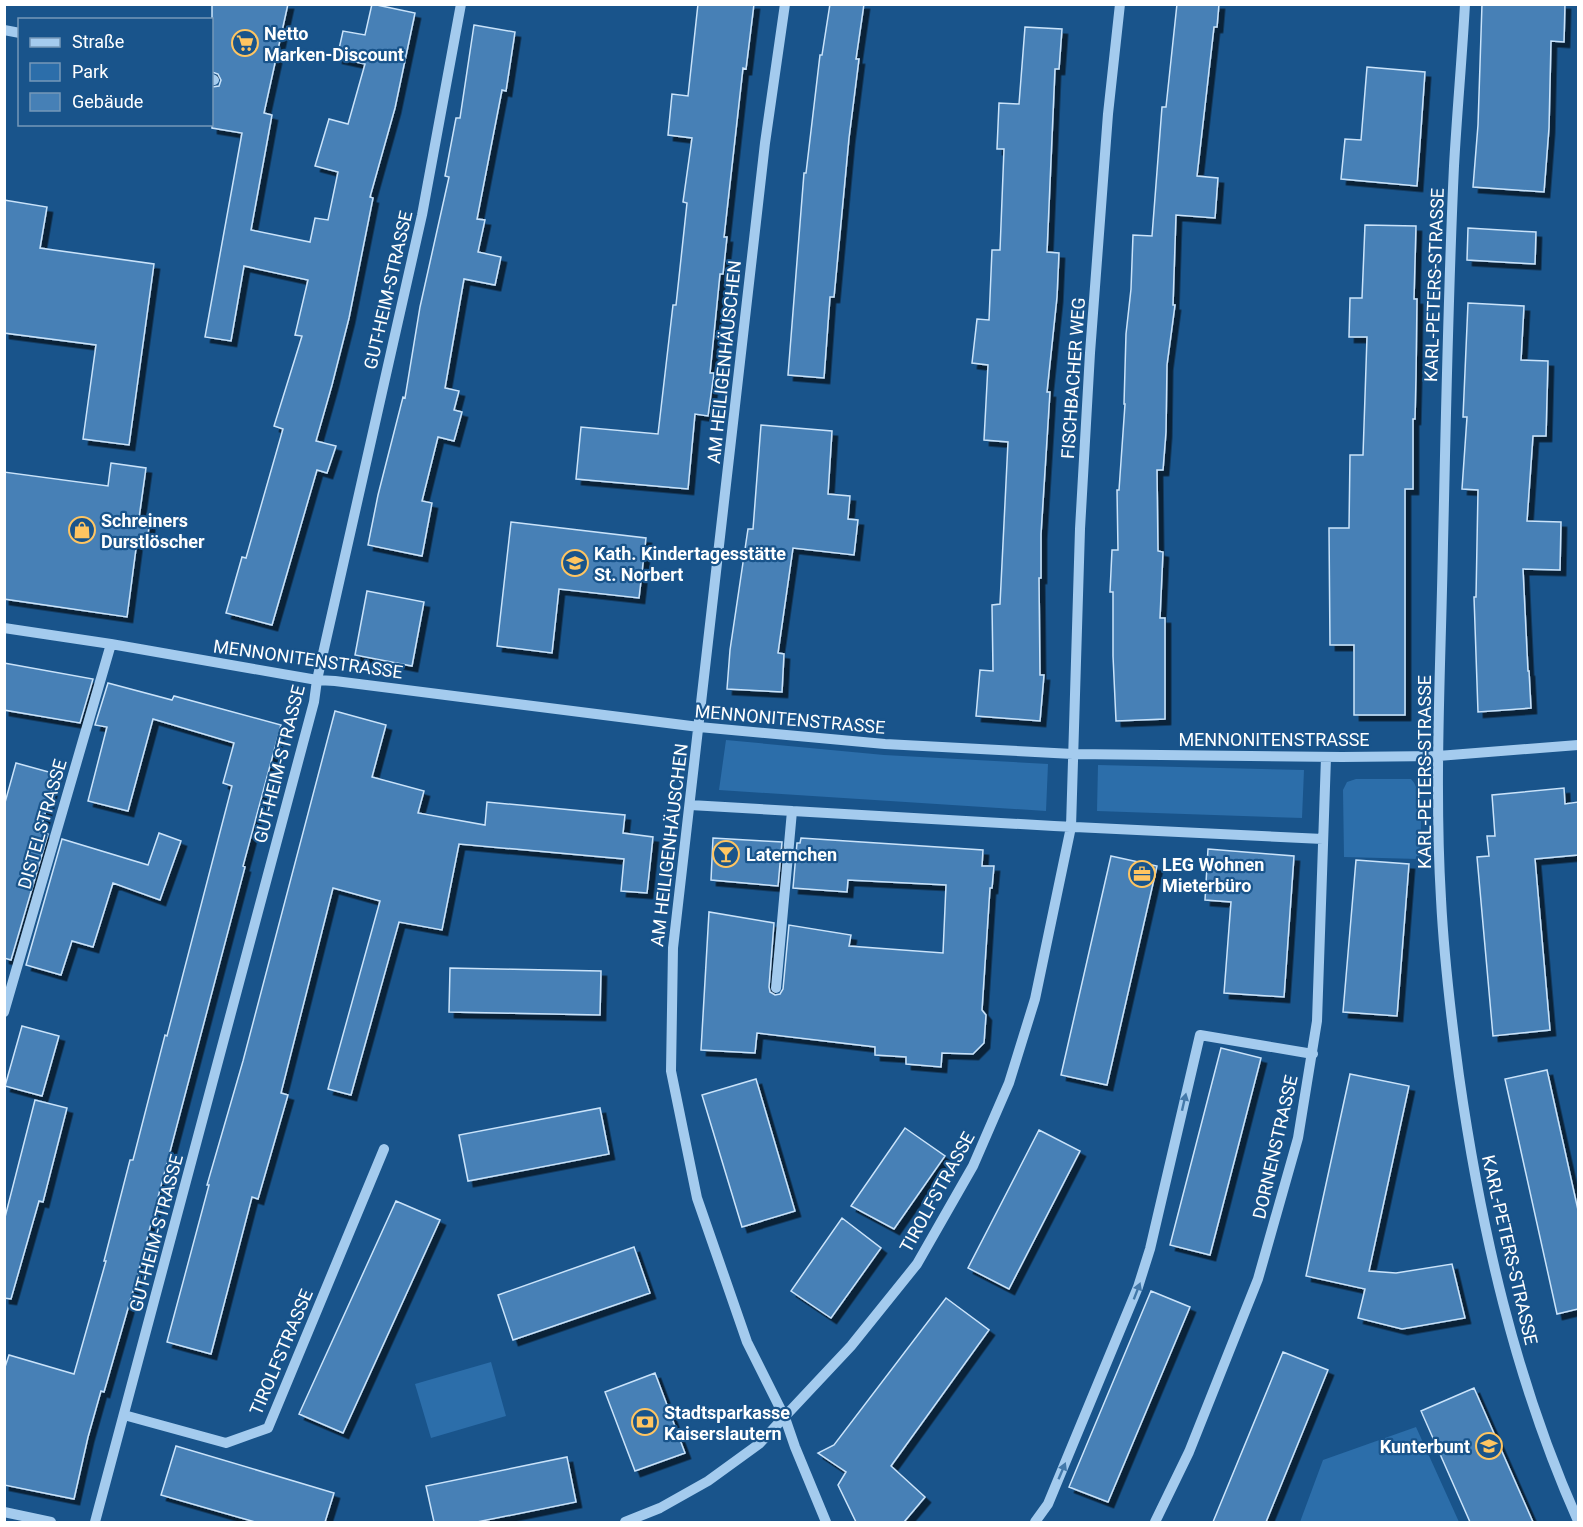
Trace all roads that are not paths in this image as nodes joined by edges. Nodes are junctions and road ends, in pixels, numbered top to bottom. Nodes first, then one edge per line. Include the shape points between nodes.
1 (461, 4) edge
2 (785, 4) edge
3 (1120, 4) edge
4 (1465, 4) edge
5 (4, 628) edge
6 (111, 644) junction
7 (317, 680) junction
8 (699, 727) junction
9 (1578, 745) edge
10 (1073, 754) junction
11 (1438, 756) junction
12 (1326, 757) junction
13 (690, 805) junction
14 (792, 811) junction
15 (1071, 827) junction
16 (1323, 839) junction
17 (776, 988) dead end
18 (4, 1012) edge
19 (1313, 1054) junction
20 (384, 1149) dead end
21 (124, 1415) junction
22 (785, 1418) junction
23 (4, 1512) edge
24 (1578, 1521) edge
25 (51, 1522) edge
26 (95, 1522) edge
27 (625, 1522) edge
28 (826, 1522) edge
29 (1035, 1522) edge
30 (1155, 1522) edge

1 - 7 street, GUT-HEIM-STRASSE via 422,215
2 - 8 street, AM HEILIGENHÄUSCHEN via 765,143
3 - 10 street, FISCHBACHER WEG via 1089,365
4 - 11 street, KARL-PETERS-STRASSE via 1454,165
5 - 6 street, MENNONITENSTRASSE
6 - 7 street, MENNONITENSTRASSE
6 - 18 street, DISTELSTRASSE
7 - 8 street, MENNONITENSTRASSE
7 - 21 street, GUT-HEIM-STRASSE
8 - 10 street, MENNONITENSTRASSE via 885,744
8 - 13 street, AM HEILIGENHÄUSCHEN
9 - 11 street, MENNONITENSTRASSE
10 - 12 street, MENNONITENSTRASSE
10 - 15 street, TIROLFSTRASSE
11 - 12 street, MENNONITENSTRASSE
11 - 24 street, KARL-PETERS-STRASSE via 1441,900 1469,1146 1497,1282 1519,1363 1548,1450
12 - 16 street, DORNENSTRASSE
13 - 14 street
13 - 22 street, AM HEILIGENHÄUSCHEN via 673,948 671,1071 697,1198 747,1342
14 - 15 street
14 - 17 street
15 - 16 street
15 - 22 street, TIROLFSTRASSE via 1035,999 1009,1083 974,1166 917,1264 851,1346
16 - 19 street, DORNENSTRASSE
29 -> 19 street via 1048,1504 1138,1287 1200,1035
19 - 30 street, DORNENSTRASSE via 1298,1138 1258,1279 1189,1452
20 - 21 street, TIROLFSTRASSE via 268,1428 226,1443
21 - 26 street, GUT-HEIM-STRASSE
22 - 27 street, TIROLFSTRASSE via 759,1444 708,1480 660,1508
22 - 28 street, AM HEILIGENHÄUSCHEN
23 - 25 street

